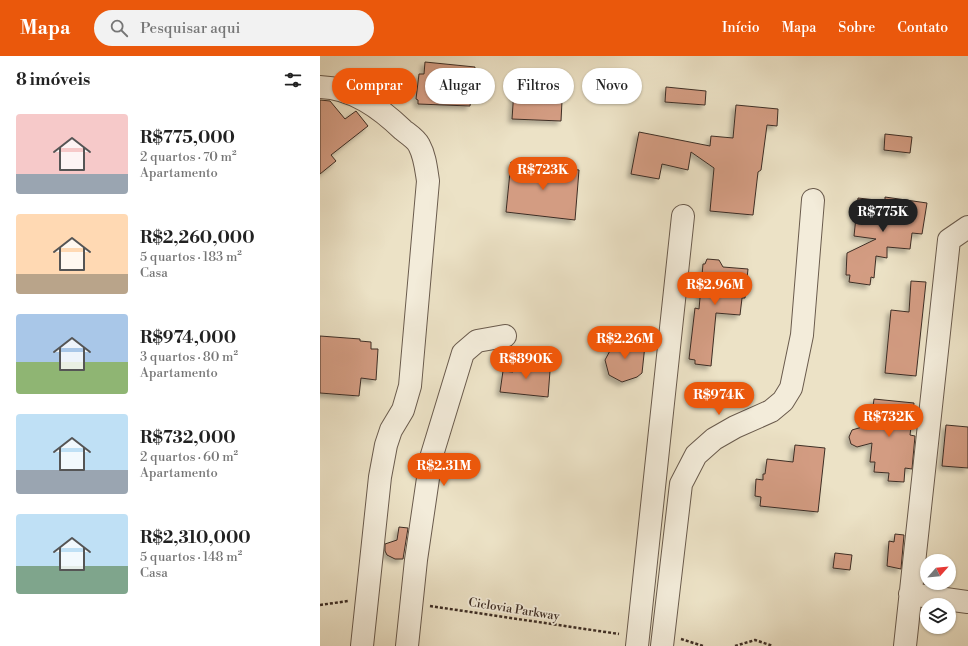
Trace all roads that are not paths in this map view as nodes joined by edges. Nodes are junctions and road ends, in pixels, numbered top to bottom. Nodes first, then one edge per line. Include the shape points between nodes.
1 (320, 87) edge
2 (813, 200) dead end
3 (683, 216) dead end
4 (968, 227) edge
5 (505, 336) dead end
6 (910, 594) junction
7 (968, 602) edge
8 (663, 640) edge
9 (638, 642) edge
10 (362, 646) edge
11 (407, 646) edge
12 (904, 646) edge

1 - 10 street via 358,95 399,126 418,144 425,159 428,181 410,386 403,410 391,430 386,445 380,477
2 - 8 street via 802,335 791,388 783,401 771,411 714,439 696,455 681,484
3 - 9 street
4 - 6 street via 948,240
5 - 11 street via 477,341 463,353 431,458
6 - 7 street
6 - 12 street

